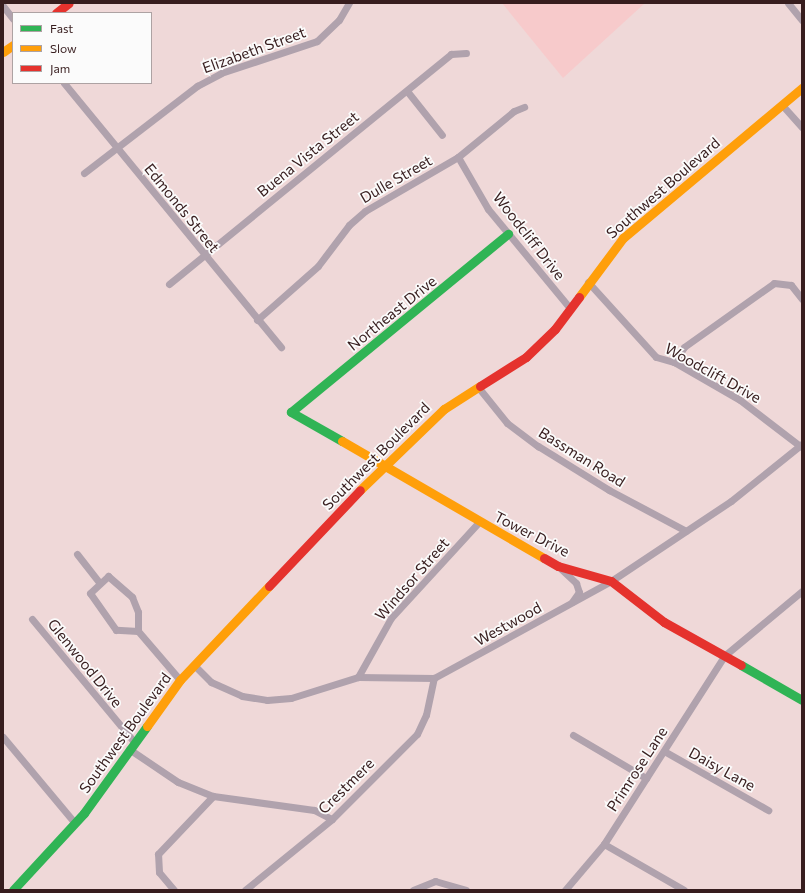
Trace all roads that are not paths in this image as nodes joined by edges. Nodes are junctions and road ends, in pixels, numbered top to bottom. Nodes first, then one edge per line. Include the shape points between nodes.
1 (69, 3) edge
2 (349, 3) edge
3 (788, 3) edge
4 (3, 6) edge
5 (57, 12) edge
6 (12, 18) edge
7 (802, 20) edge
8 (12, 47) edge
9 (3, 52) edge
10 (466, 52) dead end
11 (65, 84) edge
12 (802, 88) edge
13 (406, 91) junction
14 (782, 104) junction
15 (524, 107) dead end
16 (802, 126) edge
17 (442, 135) dead end
18 (116, 146) junction
19 (458, 157) junction
20 (84, 173) dead end
21 (508, 234) junction
22 (203, 255) junction
23 (588, 282) junction
24 (169, 284) dead end
25 (802, 299) edge
26 (570, 308) junction
27 (257, 320) junction
28 (281, 347) dead end
29 (674, 362) junction
30 (478, 387) junction
31 (291, 412) joint
32 (801, 445) edge
33 (383, 466) junction
34 (479, 522) junction
35 (686, 531) junction
36 (77, 554) dead end
37 (558, 566) junction
38 (611, 581) junction
39 (99, 582) junction
40 (802, 591) edge
41 (571, 604) junction
42 (32, 619) dead end
43 (138, 632) junction
44 (724, 656) junction
45 (194, 665) junction
46 (358, 677) junction
47 (434, 678) junction
48 (180, 680) junction
49 (802, 700) edge
50 (572, 735) dead end
51 (3, 737) edge
52 (131, 745) junction
53 (664, 751) junction
54 (646, 778) junction
55 (213, 796) junction
56 (768, 810) dead end
57 (332, 819) junction
58 (75, 823) junction
59 (604, 844) junction
60 (13, 890) edge
61 (174, 890) edge
62 (245, 890) edge
63 (413, 890) edge
64 (466, 890) edge
65 (565, 890) edge
66 (684, 890) edge

1 - 5 main road
2 - 18 street, Elizabeth Street via 339,20 317,41 221,73 197,86
3 - 7 street
4 - 6 street
8 - 9 main road
10 - 13 street, Buena Vista Street via 451,54
11 - 18 street, Edmonds Street
12 - 14 main road, Southwest Boulevard
13 - 17 street
13 - 22 street, Buena Vista Street
14 - 16 street
14 - 23 main road, Southwest Boulevard via 623,238
15 - 19 street, Dulle Street via 514,111
18 - 20 street, Elizabeth Street
18 - 22 street, Edmonds Street
19 - 21 street, Woodcliff Drive via 488,209
19 - 27 street, Dulle Street via 365,211 349,225 318,266
21 - 26 street, Woodcliff Drive
21 - 31 main road, Northeast Drive
22 - 24 street, Buena Vista Street
22 - 27 street, Edmonds Street
23 - 26 main road, Southwest Boulevard
23 - 29 street, Woodclift Drive via 656,357
25 - 29 street via 791,285 774,283 684,347
26 - 30 main road, Southwest Boulevard via 556,328 526,357
27 - 28 street, Edmonds Street
29 - 32 street, Woodclift Drive via 740,400
30 - 33 main road, Southwest Boulevard via 444,409
30 - 35 street, Bassman Road via 507,423 538,446
31 - 33 main road, Tower Drive
32 - 35 street, Westwood via 731,501
33 - 34 main road, Tower Drive
33 - 45 main road, Southwest Boulevard
34 - 37 main road, Tower Drive
34 - 46 street, Windsor Street via 391,618
35 - 38 street, Westwood
36 - 39 street
37 - 38 main road, Tower Drive
37 - 41 street via 576,583 579,592
38 - 41 street, Westwood
38 - 44 main road, Tower Drive via 664,622
39 - 43 street via 108,576 132,597 138,612
39 - 43 street via 90,593 105,618 116,630
40 - 44 street, Primrose Lane
41 - 47 street, Westwood
42 - 52 street, Glenwood Drive
43 - 48 street
44 - 49 main road, Tower Drive
44 - 53 street, Primrose Lane
45 - 46 street, Westwood via 211,682 242,696 267,700 291,698
45 - 48 main road, Southwest Boulevard
46 - 47 street, Westwood
47 - 57 street, Crestmere via 426,714 417,734
48 - 52 main road, Southwest Boulevard
50 - 54 street
51 - 58 street
52 - 55 street, Glenwood Drive via 178,782
52 - 58 main road, Southwest Boulevard
53 - 54 street, Primrose Lane
53 - 56 street, Daisy Lane
54 - 59 street, Primrose Lane
55 - 57 street, Glenwood Drive via 314,810
55 - 61 street via 158,854 159,872
57 - 62 street, Crestmere
58 - 60 main road, Southwest Boulevard
59 - 65 street, Primrose Lane
59 - 66 street
63 - 64 street via 436,881

